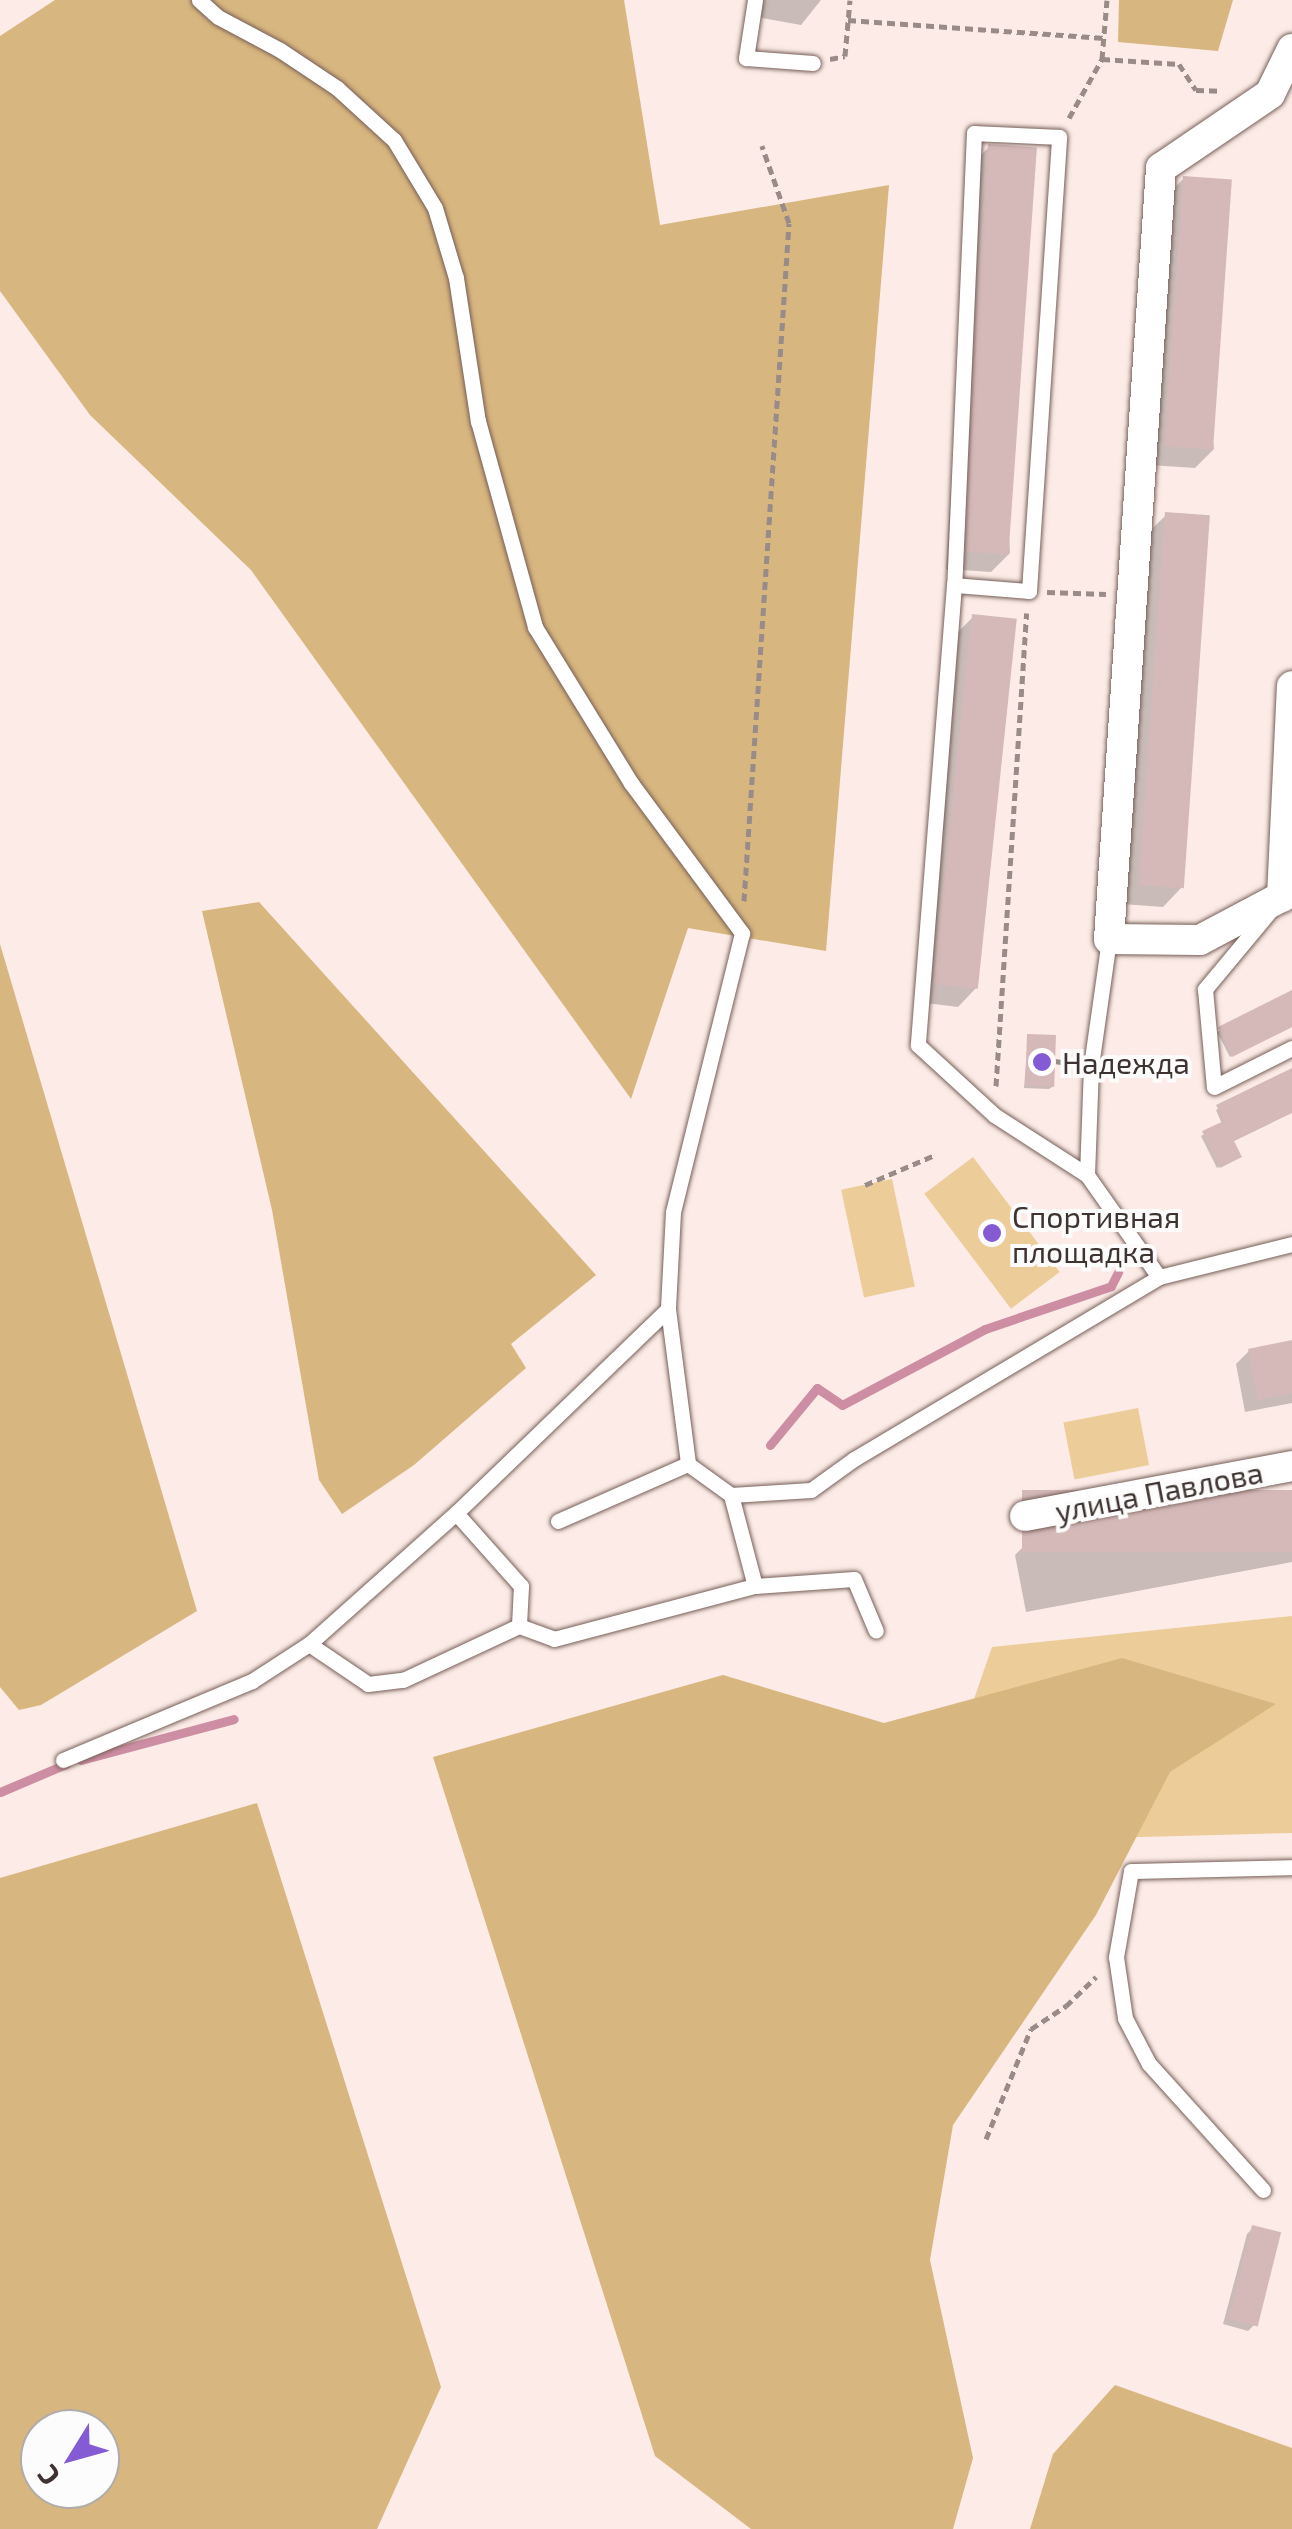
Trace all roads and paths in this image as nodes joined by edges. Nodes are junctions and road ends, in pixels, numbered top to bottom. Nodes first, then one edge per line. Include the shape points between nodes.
1 (199, 0) edge
2 (755, 0) edge
3 (850, 0) edge
4 (1106, 0) edge
5 (848, 20) junction
6 (1104, 38) junction
7 (1292, 49) edge
8 (1102, 59) junction
9 (813, 63) joint
10 (1270, 94) junction
11 (1058, 136) junction
12 (762, 146) dead end
13 (954, 585) junction
14 (1029, 591) junction
15 (1134, 596) junction
16 (1292, 686) edge
17 (1287, 894) edge
18 (742, 933) junction
19 (1109, 939) junction
20 (1292, 1048) edge
21 (994, 1115) junction
22 (935, 1155) dead end
23 (1088, 1174) junction
24 (865, 1185) dead end
25 (1292, 1244) edge
26 (1159, 1276) junction
27 (668, 1309) junction
28 (688, 1464) junction
29 (1292, 1466) edge
30 (731, 1495) junction
31 (456, 1513) junction
32 (1026, 1516) dead end
33 (558, 1522) dead end
34 (755, 1586) junction
35 (520, 1626) junction
36 (876, 1631) dead end
37 (308, 1644) junction
38 (62, 1760) dead end
39 (1292, 1867) edge
40 (1116, 1957) junction
41 (986, 2139) dead end
42 (1263, 2190) dead end

1 - 18 lane via 337,88 394,140 434,208 456,278 478,420 535,627 630,783
2 - 9 lane via 746,58
3 - 5 path
4 - 6 path
5 - 6 path
5 - 9 path via 845,56
6 - 8 path
7 - 10 street
8 - 10 path via 1179,64 1196,90
8 - 11 path
10 - 15 street via 1161,168
11 - 13 lane via 974,133
11 - 14 lane
12 - 18 path via 790,224
13 - 14 lane
13 - 21 lane via 918,1046
14 - 15 path
14 - 21 path
15 - 19 street
16 - 17 street
17 - 19 street via 1200,940
17 - 20 lane via 1206,990 1214,1087
18 - 27 lane via 673,1212
19 - 23 lane via 1091,1066
21 - 23 lane
22 - 24 path
23 - 26 lane
25 - 26 lane
26 - 30 lane via 812,1490
27 - 28 lane
27 - 31 lane
28 - 30 lane
28 - 33 lane
29 - 32 street, улица Павлова
30 - 34 lane
31 - 35 lane via 521,1586
31 - 37 lane
34 - 35 lane via 554,1639
34 - 36 lane via 854,1579
35 - 37 lane via 404,1680 368,1684
37 - 38 lane via 252,1682
39 - 40 lane via 1130,1871
40 - 41 path via 1066,2006 1031,2029
40 - 42 lane via 1125,2018 1149,2064

